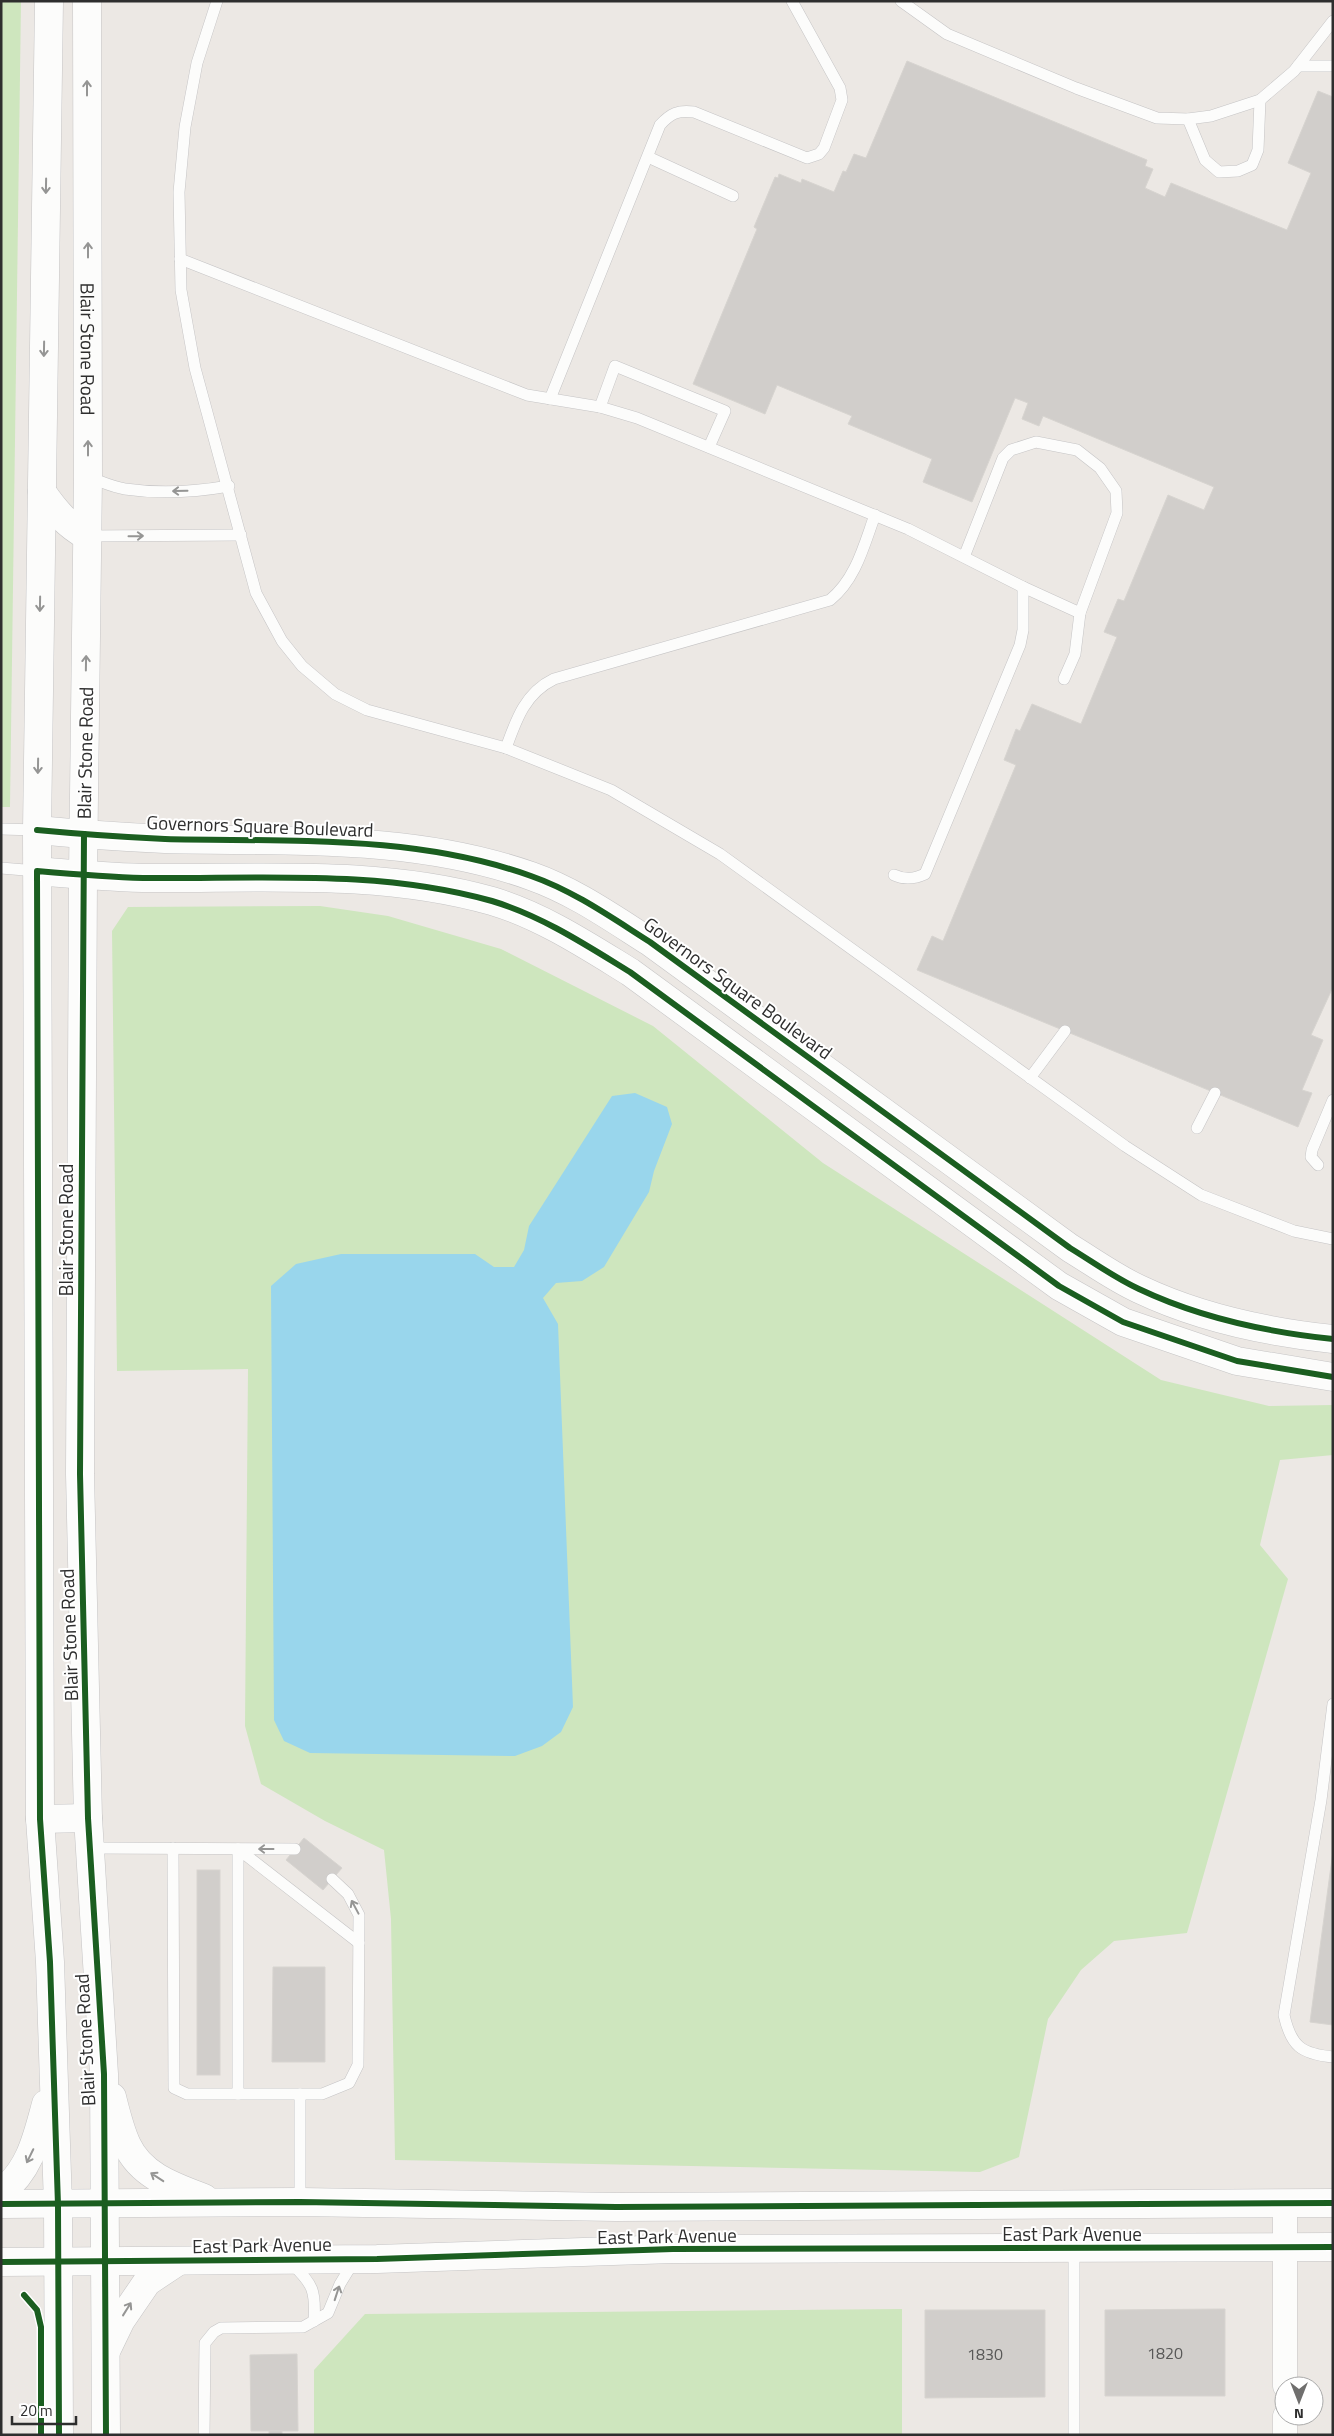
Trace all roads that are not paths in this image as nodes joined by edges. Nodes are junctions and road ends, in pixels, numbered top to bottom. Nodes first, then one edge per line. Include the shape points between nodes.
1 (49, 1) edge
2 (87, 1) edge
3 (217, 1) edge
4 (792, 1) edge
5 (901, 1) edge
6 (1333, 21) edge
7 (1298, 66) junction
8 (1331, 66) dead end
9 (1260, 100) junction
10 (1188, 119) junction
11 (648, 157) junction
12 (733, 196) dead end
13 (180, 259) junction
14 (550, 399) junction
15 (600, 407) junction
16 (710, 447) junction
17 (88, 477) junction
18 (228, 486) junction
19 (42, 492) junction
20 (875, 515) junction
21 (241, 534) junction
22 (88, 536) junction
23 (964, 557) junction
24 (1023, 586) junction
25 (1080, 612) junction
26 (1064, 679) dead end
27 (506, 748) junction
28 (1, 829) edge
29 (37, 830) junction
30 (84, 834) junction
31 (1, 868) edge
32 (37, 870) junction
33 (83, 875) junction
34 (894, 876) dead end
35 (623, 925) junction
36 (600, 954) junction
37 (1065, 1031) dead end
38 (1030, 1078) junction
39 (1215, 1093) dead end
40 (1333, 1100) edge
41 (1197, 1128) dead end
42 (1318, 1165) dead end
43 (1333, 1239) edge
44 (1333, 1339) edge
45 (1333, 1376) edge
46 (1333, 1704) edge
47 (1327, 1800) edge
48 (88, 1818) junction
49 (40, 1819) junction
50 (90, 1848) junction
51 (173, 1848) junction
52 (238, 1849) junction
53 (295, 1849) dead end
54 (332, 1879) dead end
55 (359, 1943) junction
56 (1333, 2057) edge
57 (104, 2072) junction
58 (54, 2076) junction
59 (238, 2094) junction
60 (300, 2094) junction
61 (1, 2192) edge
62 (300, 2202) junction
63 (217, 2203) junction
64 (1333, 2203) edge
65 (1, 2204) edge
66 (1285, 2204) junction
67 (58, 2205) junction
68 (104, 2205) junction
69 (1333, 2247) edge
70 (1285, 2248) junction
71 (1074, 2250) junction
72 (355, 2259) junction
73 (288, 2260) junction
74 (1, 2262) edge
75 (59, 2262) junction
76 (177, 2262) junction
77 (104, 2263) junction
78 (314, 2321) junction
79 (105, 2352) junction
80 (1285, 2376) edge
81 (59, 2435) edge
82 (106, 2435) edge
83 (204, 2435) edge
84 (1074, 2435) edge

1 -> 19 main road, Blair Stone Road
17 -> 2 main road, Blair Stone Road
3 - 13 lane via 196,63 185,127 179,192
4 - 11 lane via 840,88 842,100 839,110 819,154 807,158 797,156 685,111 669,115 660,125
5 - 10 lane via 947,34 1057,80 1157,118
6 - 7 lane
7 - 8 lane
7 - 9 lane
9 - 10 lane via 1211,116
9 - 10 lane via 1258,150 1252,165 1238,171 1219,172 1205,160
11 - 12 lane
11 - 14 lane
13 - 14 lane via 507,388
13 - 18 lane via 181,290 195,368
14 - 15 lane
15 - 16 lane
15 - 16 lane via 615,366 725,411
16 - 20 lane
18 -> 17 lane via 201,491 154,492 123,489
17 - 22 main road, Blair Stone Road
18 - 21 lane
19 - 22 main road via 72,528
19 -> 29 main road, Blair Stone Road
20 - 23 lane
20 - 27 lane via 849,580 830,600 554,679 536,689 527,700
22 -> 21 lane
21 - 27 lane via 256,593 282,641 302,666 335,694 367,710
30 -> 22 main road, Blair Stone Road
23 - 24 lane
23 - 25 lane via 1003,458 1011,450 1036,442 1077,450 1100,468 1116,491 1117,513
24 - 25 lane
24 - 34 lane via 1020,644 925,874 914,879
25 - 26 lane via 1075,654
27 - 38 lane via 611,790 720,854
28 - 29 lane, Governors Square Boulevard
29 - 30 main road, Governors Square Boulevard
29 - 32 main road, Blair Stone Road
30 - 33 main road, Blair Stone Road
30 - 35 main road, Governors Square Boulevard via 164,839 321,841 433,850 483,860 533,876 586,902
31 - 32 lane
32 - 33 main road
32 - 49 main road, Blair Stone Road
33 - 36 main road via 344,878 441,889 502,905 561,930
33 - 48 main road, Blair Stone Road via 80,1474
35 - 36 main road
35 - 44 main road, Governors Square Boulevard via 1070,1248 1138,1289 1205,1314 1270,1331
36 - 45 main road via 638,978 1058,1286 1123,1322 1237,1361
37 - 38 lane
38 - 43 lane via 1201,1195 1294,1230
39 - 41 lane
40 - 42 lane via 1312,1150 1311,1157
46 - 47 lane
47 - 56 lane via 1284,2016 1289,2036 1311,2055
48 - 49 main road
48 - 50 main road, Blair Stone Road
49 - 58 main road, Blair Stone Road
50 - 51 lane
50 - 57 main road, Blair Stone Road
51 - 52 lane
51 - 59 lane via 174,2088 187,2094
53 -> 52 lane
52 - 55 lane
52 - 59 lane
55 -> 54 lane via 359,1915 348,1894
55 - 60 lane via 358,2065 349,2083 337,2089 322,2094
63 -> 57 main road via 160,2180 134,2157 127,2146
57 - 68 main road, Blair Stone Road
58 -> 61 main road via 35,2145 25,2166
58 - 67 main road, Blair Stone Road
59 - 60 lane
60 - 62 lane
62 - 63 main road, East Park Avenue
62 - 66 main road, East Park Avenue via 616,2207
63 - 68 main road, East Park Avenue
64 - 66 main road, East Park Avenue
65 - 67 main road, East Park Avenue
66 - 70 street
67 - 68 main road, East Park Avenue
67 - 75 main road, Blair Stone Road
68 - 77 main road, Blair Stone Road
69 - 70 main road, East Park Avenue
70 - 71 main road, East Park Avenue
70 - 80 street
71 - 72 main road, East Park Avenue via 673,2249
71 - 84 lane
72 - 73 main road, East Park Avenue
78 -> 72 lane via 328,2313
73 - 76 main road, East Park Avenue
73 - 78 lane via 312,2286 316,2299
74 - 75 main road, East Park Avenue
75 - 77 main road, East Park Avenue
75 - 81 main road, Blair Stone Road
76 - 77 main road, East Park Avenue
79 -> 76 main road via 143,2287
77 - 79 main road, Blair Stone Road
78 - 83 lane via 303,2327 221,2328 214,2332 205,2343
79 - 82 main road, Blair Stone Road

